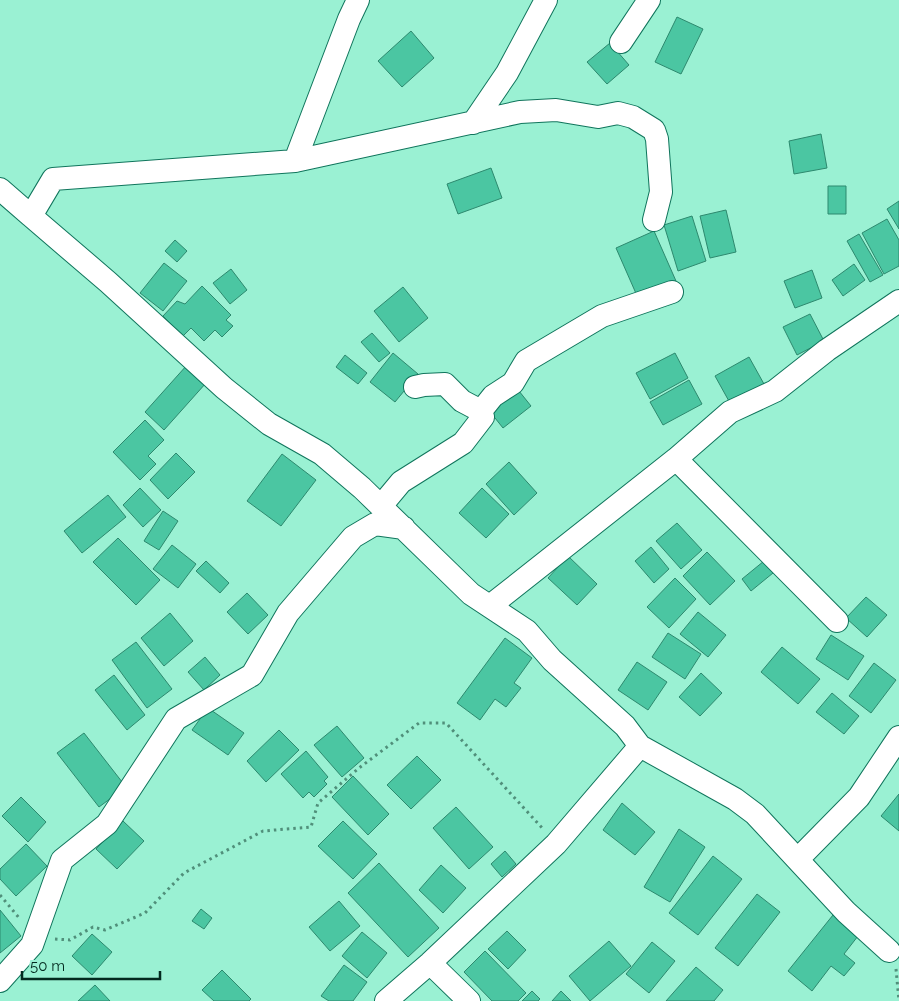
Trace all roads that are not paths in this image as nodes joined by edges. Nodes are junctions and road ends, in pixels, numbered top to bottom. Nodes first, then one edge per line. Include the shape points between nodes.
1 (358, 0) edge
2 (546, 0) edge
3 (649, 0) edge
4 (621, 42) dead end
5 (474, 123) junction
6 (295, 160) junction
7 (0, 189) edge
8 (31, 216) junction
9 (654, 220) dead end
10 (672, 292) dead end
11 (899, 301) edge
12 (415, 387) dead end
13 (481, 411) junction
14 (676, 459) junction
15 (381, 506) junction
16 (404, 528) junction
17 (490, 606) junction
18 (837, 621) dead end
19 (899, 737) edge
20 (640, 746) junction
21 (798, 859) junction
22 (889, 951) road end
23 (430, 963) junction
24 (0, 981) edge
25 (386, 1001) edge
26 (469, 1001) edge

1 - 6 street
2 - 5 street via 507,73
3 - 4 street
5 - 6 street
5 - 9 street via 539,110 598,117 618,113 633,117 654,130 657,139 661,192
6 - 8 street via 54,179
7 - 8 street
8 - 15 street via 224,388 269,424 322,454
10 - 13 street via 602,316 526,361 514,383 494,396
11 - 14 street via 827,350 775,391 730,412
12 - 13 street via 444,384 462,401
13 - 15 street via 483,417 462,443 401,482
14 - 17 street
14 - 18 street
15 - 16 street
16 - 17 street via 471,594
16 - 24 street via 376,524 353,537 288,613 252,676 176,719 107,824 62,860 32,945
17 - 20 street via 527,631 552,660 625,726
19 - 21 street via 859,797
20 - 21 street via 735,799 755,814
20 - 23 street via 556,844
21 - 22 street via 846,912
23 - 25 street
23 - 26 street

